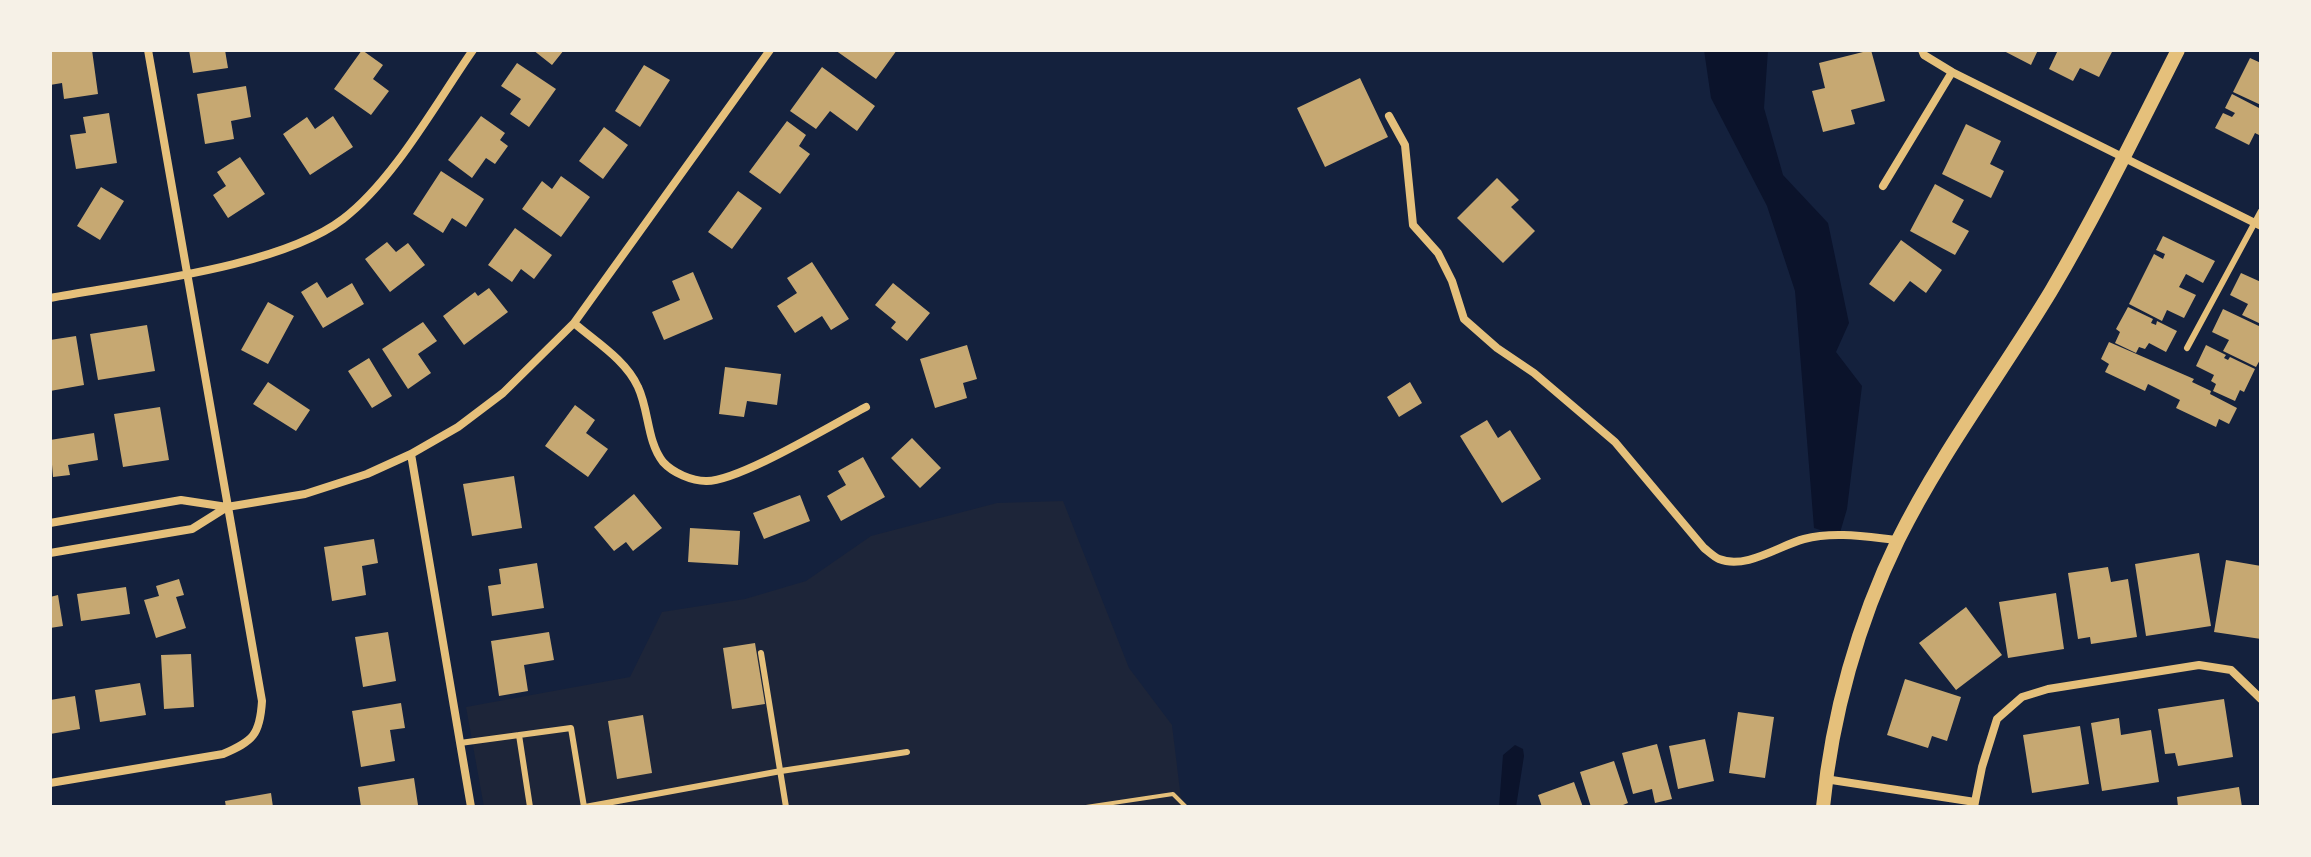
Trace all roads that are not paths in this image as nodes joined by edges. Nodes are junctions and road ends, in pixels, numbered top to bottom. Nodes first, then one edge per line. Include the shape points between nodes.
1 (148, 50) edge
2 (473, 50) edge
3 (770, 50) edge
4 (1922, 50) edge
5 (2178, 50) edge
6 (1952, 72) junction
7 (1389, 116) dead end
8 (2124, 158) junction
9 (1883, 186) dead end
10 (2261, 211) edge
11 (2258, 225) edge
12 (189, 273) junction
13 (50, 298) edge
14 (574, 323) junction
15 (2187, 348) dead end
16 (866, 407) dead end
17 (411, 454) junction
18 (227, 507) junction
19 (50, 523) edge
20 (1898, 540) junction
21 (50, 553) edge
22 (761, 653) dead end
23 (2261, 699) edge
24 (519, 735) junction
25 (460, 743) junction
26 (907, 752) dead end
27 (781, 771) junction
28 (1825, 779) junction
29 (50, 783) edge
30 (1975, 804) edge
31 (471, 807) edge
32 (530, 807) edge
33 (585, 807) edge
34 (786, 807) edge
35 (1823, 807) edge

1 - 12 street
2 - 12 street via 373,191 342,220 305,241
3 - 14 street
4 - 6 street
5 - 8 street
6 - 8 street
6 - 9 street
7 - 20 street via 1405,145 1413,225 1438,253 1464,319 1615,442 1704,548 1719,559 1735,561 1770,554 1803,539 1854,535
8 - 11 street
8 - 20 street via 2086,231
10 - 11 lane
11 - 15 lane
12 - 13 street
12 - 18 street
14 - 16 street via 622,363 637,384 662,461 682,476 706,481 732,476
14 - 17 street via 503,393
17 - 18 street via 305,494
17 - 25 street
18 - 19 street via 181,500
18 - 21 street via 192,529
18 - 29 street via 262,701 256,734 223,754
20 - 28 street via 1859,637
22 - 27 lane
23 - 30 street via 2231,670 2199,665 2022,697 1997,719
24 - 25 lane
24 - 32 lane
24 - 33 lane via 571,728
25 - 31 street
26 - 27 lane
27 - 33 lane
27 - 34 lane
28 - 30 street
28 - 35 street

